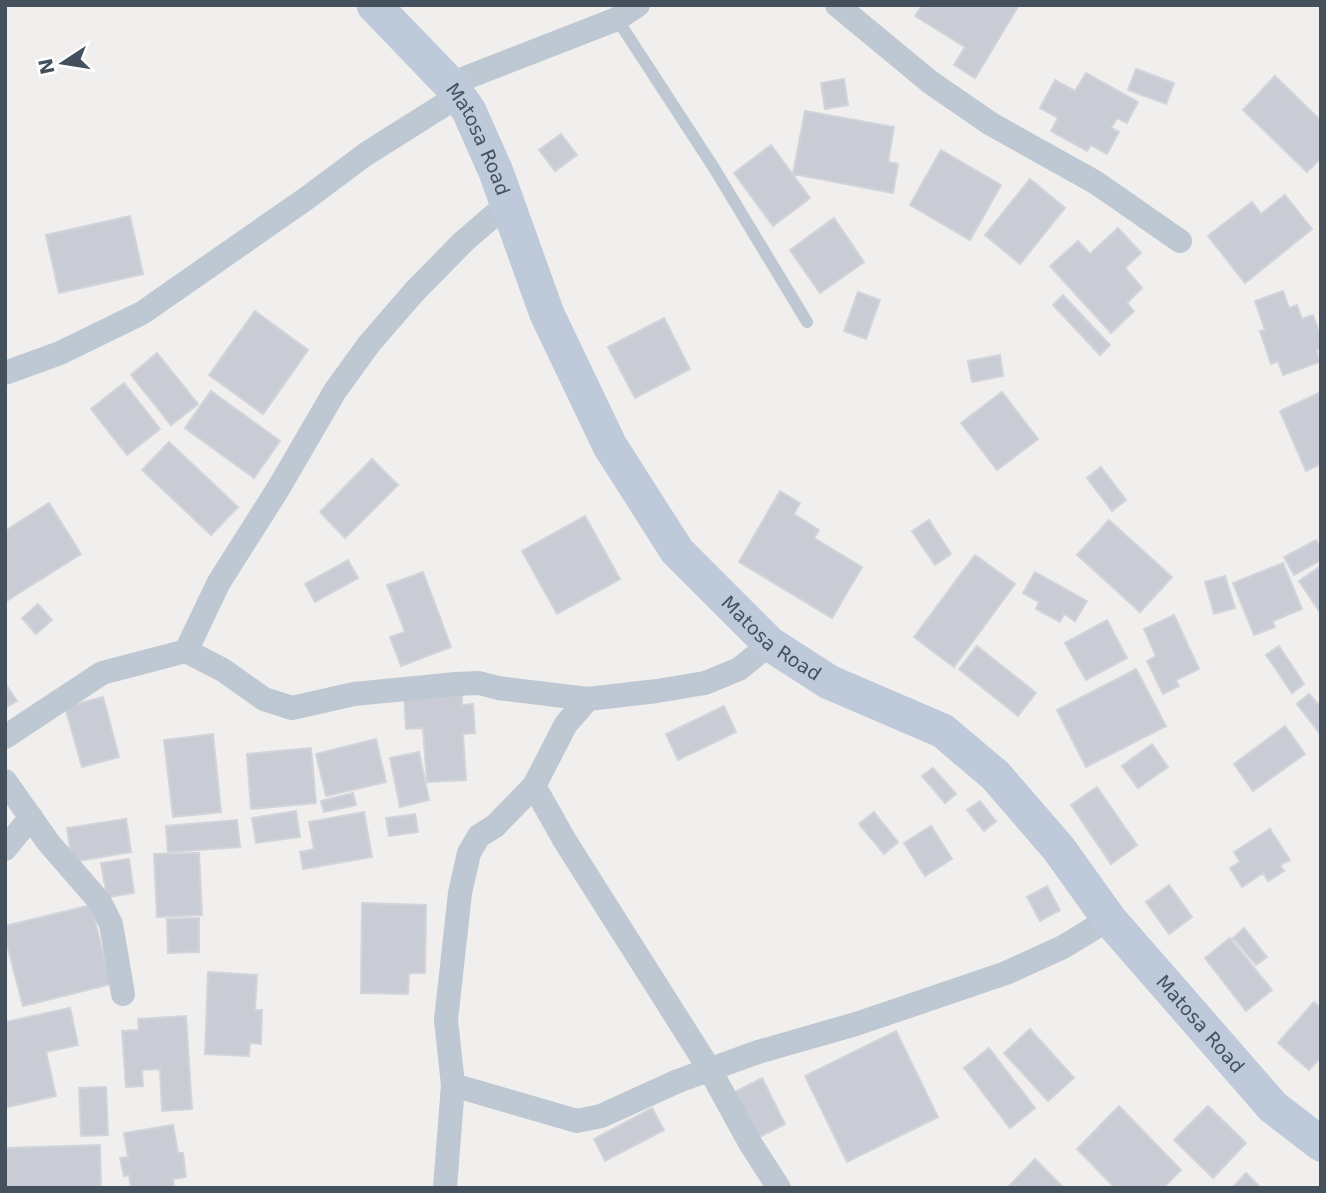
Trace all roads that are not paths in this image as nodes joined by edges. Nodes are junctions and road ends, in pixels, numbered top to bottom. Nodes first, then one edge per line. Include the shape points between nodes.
1 (374, 5) edge
2 (638, 5) edge
3 (837, 5) edge
4 (617, 19) junction
5 (454, 90) junction
6 (508, 204) junction
7 (1180, 241) dead end
8 (807, 322) dead end
9 (5, 373) edge
10 (770, 645) junction
11 (187, 651) junction
12 (588, 699) junction
13 (5, 737) edge
14 (5, 781) edge
15 (534, 786) junction
16 (31, 817) junction
17 (5, 849) edge
18 (1109, 919) junction
19 (124, 994) dead end
20 (710, 1070) junction
21 (453, 1084) junction
22 (1321, 1144) edge
23 (444, 1188) edge
24 (779, 1188) edge

1 - 5 street, Matosa Road
2 - 4 street
3 - 7 street via 930,82 991,124 1095,182
4 - 5 street
4 - 8 lane
5 - 6 street, Matosa Road via 469,111
5 - 9 street via 142,313 60,354
6 - 10 street, Matosa Road via 547,314 610,446 677,551
6 - 11 street via 414,292 335,391 219,582
10 - 12 street via 739,668 705,683
10 - 18 street, Matosa Road via 829,682 943,731 1023,805
11 - 12 street via 264,699 292,708 341,696 479,683
11 - 13 street via 102,673
12 - 15 street via 566,724
14 - 16 street
15 - 20 street
15 - 21 street via 479,836 469,853 446,1020
16 - 17 street
16 - 19 street via 100,902 111,924
18 - 20 street via 1006,973
18 - 22 street, Matosa Road via 1272,1107
20 - 21 street via 601,1116 577,1121
20 - 24 street
21 - 23 street

